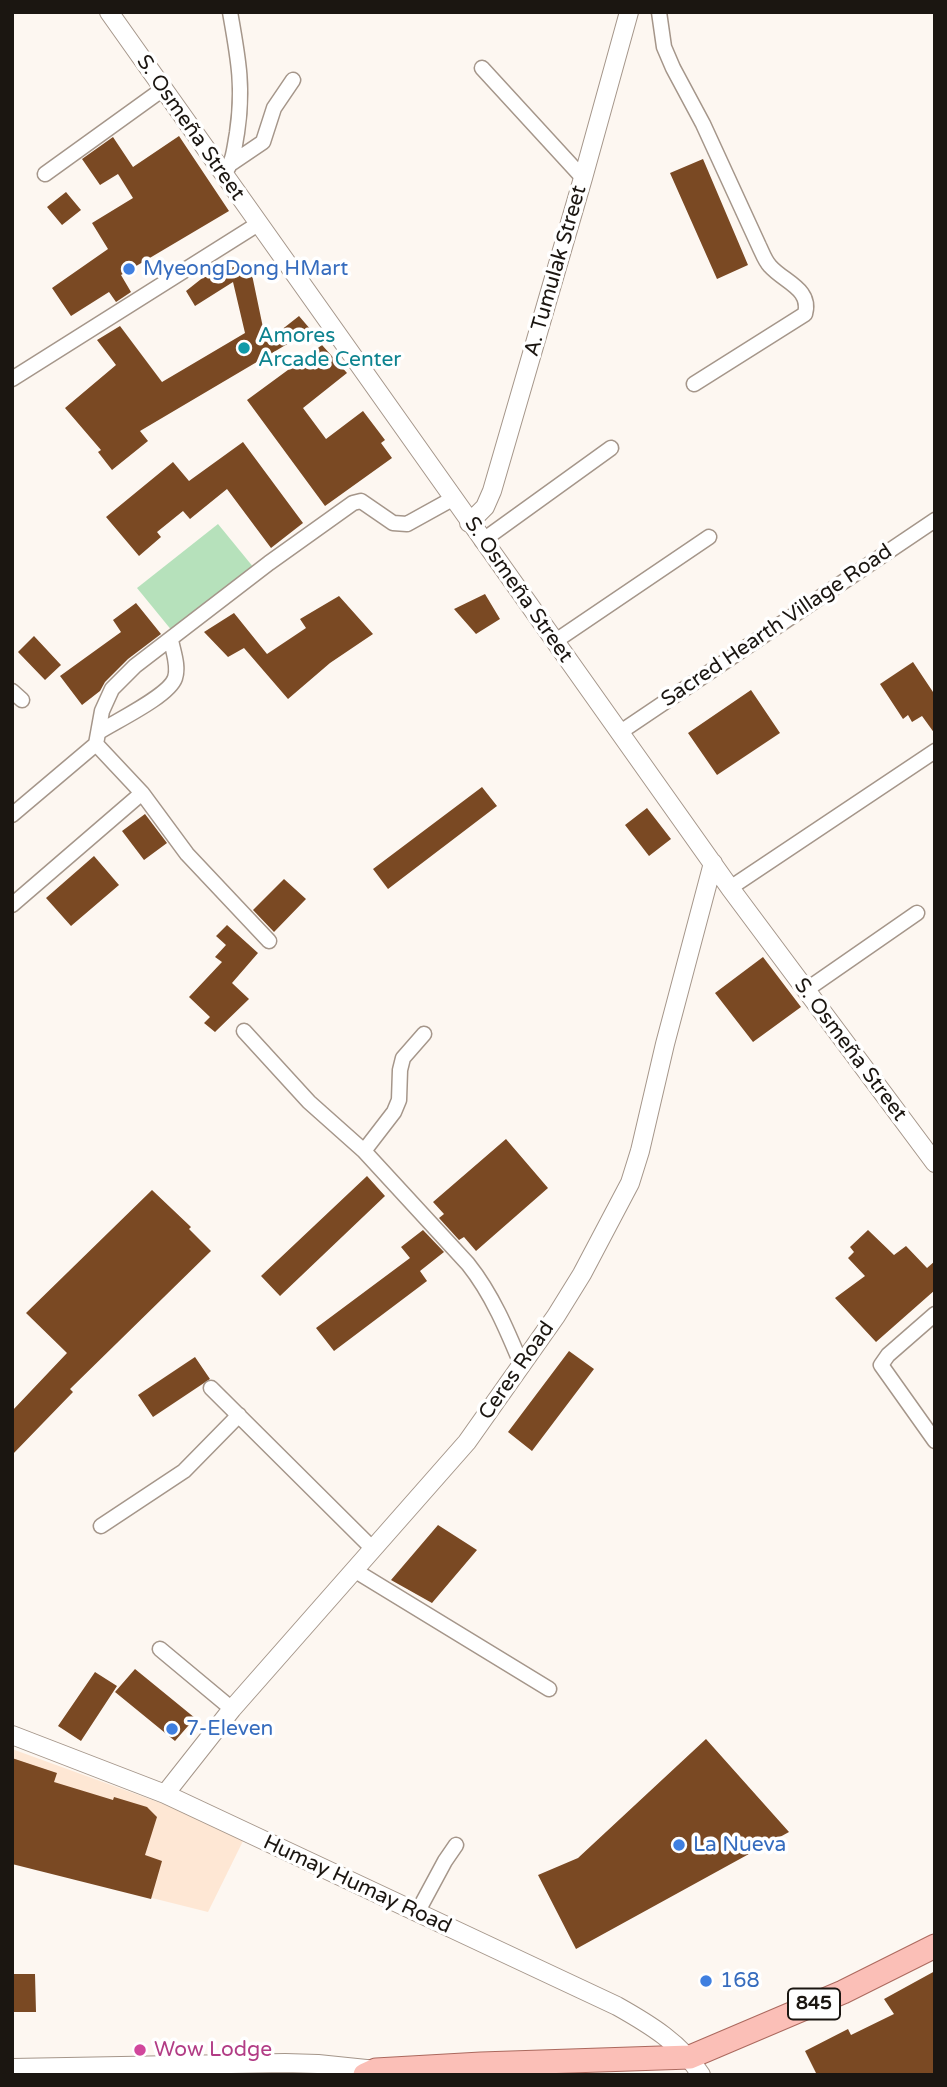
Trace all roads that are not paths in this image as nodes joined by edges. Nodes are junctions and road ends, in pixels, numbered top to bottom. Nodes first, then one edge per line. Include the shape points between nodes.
1 (109, 12) edge
2 (230, 12) edge
3 (629, 12) edge
4 (659, 12) edge
5 (482, 68) dead end
6 (293, 80) dead end
7 (163, 89) junction
8 (228, 168) junction
9 (45, 174) dead end
10 (583, 178) junction
11 (258, 224) junction
12 (12, 379) edge
13 (694, 384) dead end
14 (611, 448) dead end
15 (454, 498) junction
16 (935, 520) edge
17 (469, 523) junction
18 (709, 537) dead end
19 (482, 541) junction
20 (171, 640) junction
21 (554, 642) junction
22 (619, 733) junction
23 (97, 738) junction
24 (935, 751) edge
25 (142, 793) junction
26 (12, 815) edge
27 (713, 863) junction
28 (730, 888) junction
29 (12, 905) edge
30 (917, 913) dead end
31 (270, 941) dead end
32 (806, 990) junction
33 (244, 1031) dead end
34 (424, 1034) dead end
35 (364, 1150) junction
36 (933, 1156) edge
37 (935, 1314) edge
38 (522, 1366) junction
39 (211, 1388) dead end
40 (239, 1415) junction
41 (935, 1441) edge
42 (101, 1526) dead end
43 (373, 1549) junction
44 (354, 1570) junction
45 (160, 1649) dead end
46 (549, 1689) dead end
47 (232, 1709) junction
48 (12, 1735) edge
49 (165, 1794) junction
50 (456, 1845) dead end
51 (417, 1913) junction
52 (935, 1945) edge
53 (696, 2066) edge
54 (12, 2068) edge
55 (481, 2069) edge
56 (94, 2071) edge
57 (371, 2072) edge

1 - 7 street, S. Osmeña Street
2 - 8 street via 242,104
3 - 10 street, A. Tumulak Street
4 - 13 street via 664,47 759,246 769,265 802,292 807,307 804,314
5 - 10 street
6 - 8 street via 274,108 263,142
7 - 8 street, S. Osmeña Street
7 - 9 street
8 - 11 street, S. Osmeña Street
10 - 17 street, A. Tumulak Street via 492,491 485,507
11 - 12 street
11 - 15 street, S. Osmeña Street
14 - 19 street
15 - 17 street, S. Osmeña Street
15 - 20 street via 407,524 393,523 361,501 353,503
16 - 22 street, Sacred Hearth Village Road
17 - 19 street, S. Osmeña Street
18 - 21 street
19 - 21 street, S. Osmeña Street
20 - 23 street via 112,689
20 - 23 street via 175,678 165,691
21 - 22 street, S. Osmeña Street
22 - 27 street, S. Osmeña Street
23 - 25 street
23 - 26 street
24 - 28 street
25 - 29 street
25 - 31 street via 187,854
27 - 28 street, S. Osmeña Street
27 - 38 street, Ceres Road via 630,1183 582,1274
28 - 32 street, S. Osmeña Street
30 - 32 street
32 - 36 street, S. Osmeña Street
33 - 35 street via 309,1102
34 - 35 street via 403,1058 394,1112
35 - 38 street via 480,1279
37 - 41 street via 881,1365
38 - 43 street, Ceres Road via 467,1443
39 - 40 street
40 - 42 street via 184,1471
40 - 43 street
43 - 44 street, Ceres Road
44 - 46 street
44 - 47 street, Ceres Road
45 - 47 street
47 - 49 street, Ceres Road
48 - 49 street, Humay Humay Road
49 - 51 street, Humay Humay Road
50 - 51 street
51 - 53 street, Humay Humay Road via 617,2007 659,2032
52 - 53 main road, 845
53 - 55 main road, 845
54 - 56 street
55 - 57 main road, 845
56 - 57 street via 285,2063

